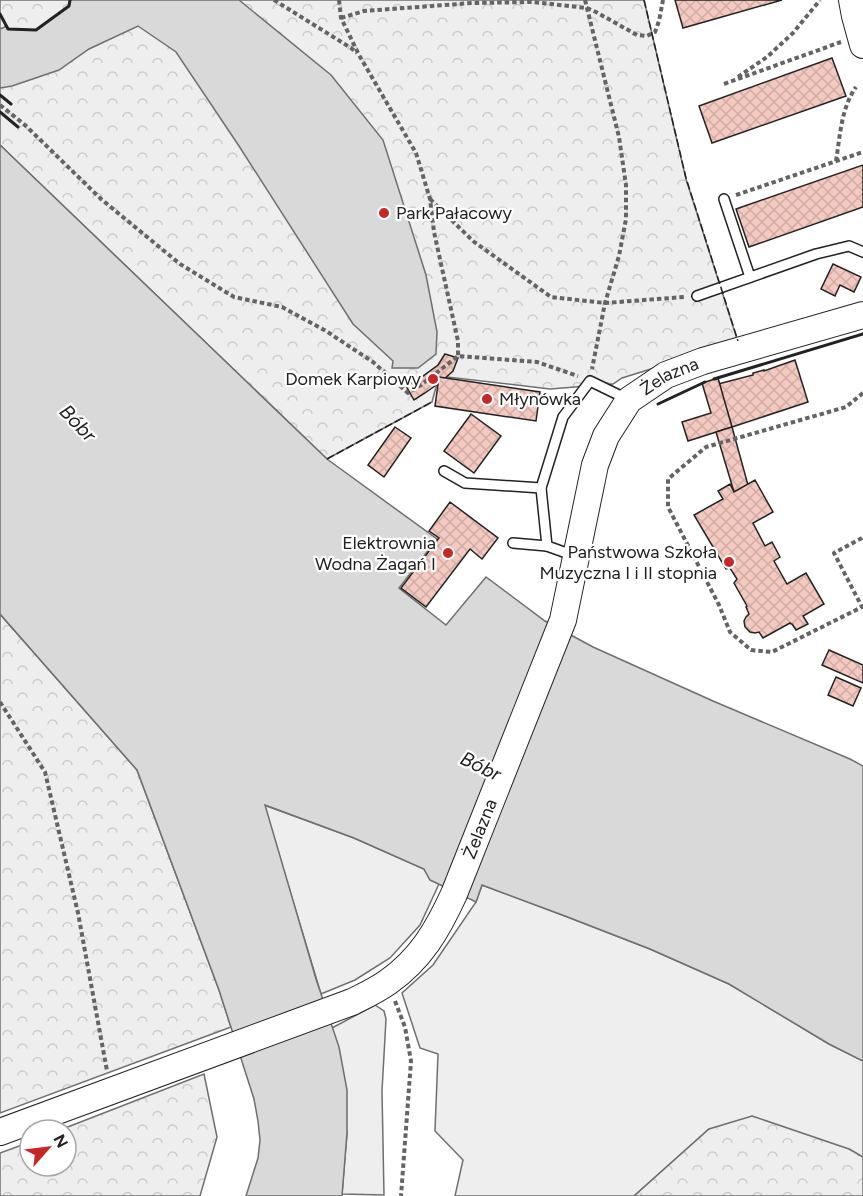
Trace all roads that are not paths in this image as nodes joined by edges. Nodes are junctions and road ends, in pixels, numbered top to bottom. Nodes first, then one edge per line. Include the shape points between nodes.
1 (852, 0) edge
2 (852, 43) edge
3 (724, 200) road end
4 (863, 252) edge
5 (750, 277) junction
6 (697, 296) road end
7 (863, 315) edge
8 (629, 400) junction
9 (444, 471) dead end
10 (541, 488) junction
11 (513, 543) dead end
12 (547, 546) junction
13 (577, 557) junction
14 (0, 1132) edge

1 - 2 street
3 - 5 lane
4 - 5 lane via 849,246
5 - 6 lane
7 - 8 street, Żelazna via 703,361 666,375
8 - 10 lane via 590,381 563,417
8 - 13 street, Żelazna via 606,436 595,465
9 - 10 lane via 465,483
10 - 12 lane
11 - 12 lane
12 - 13 lane
13 - 14 street, Żelazna via 563,620 454,894 418,957 388,982 352,1002

